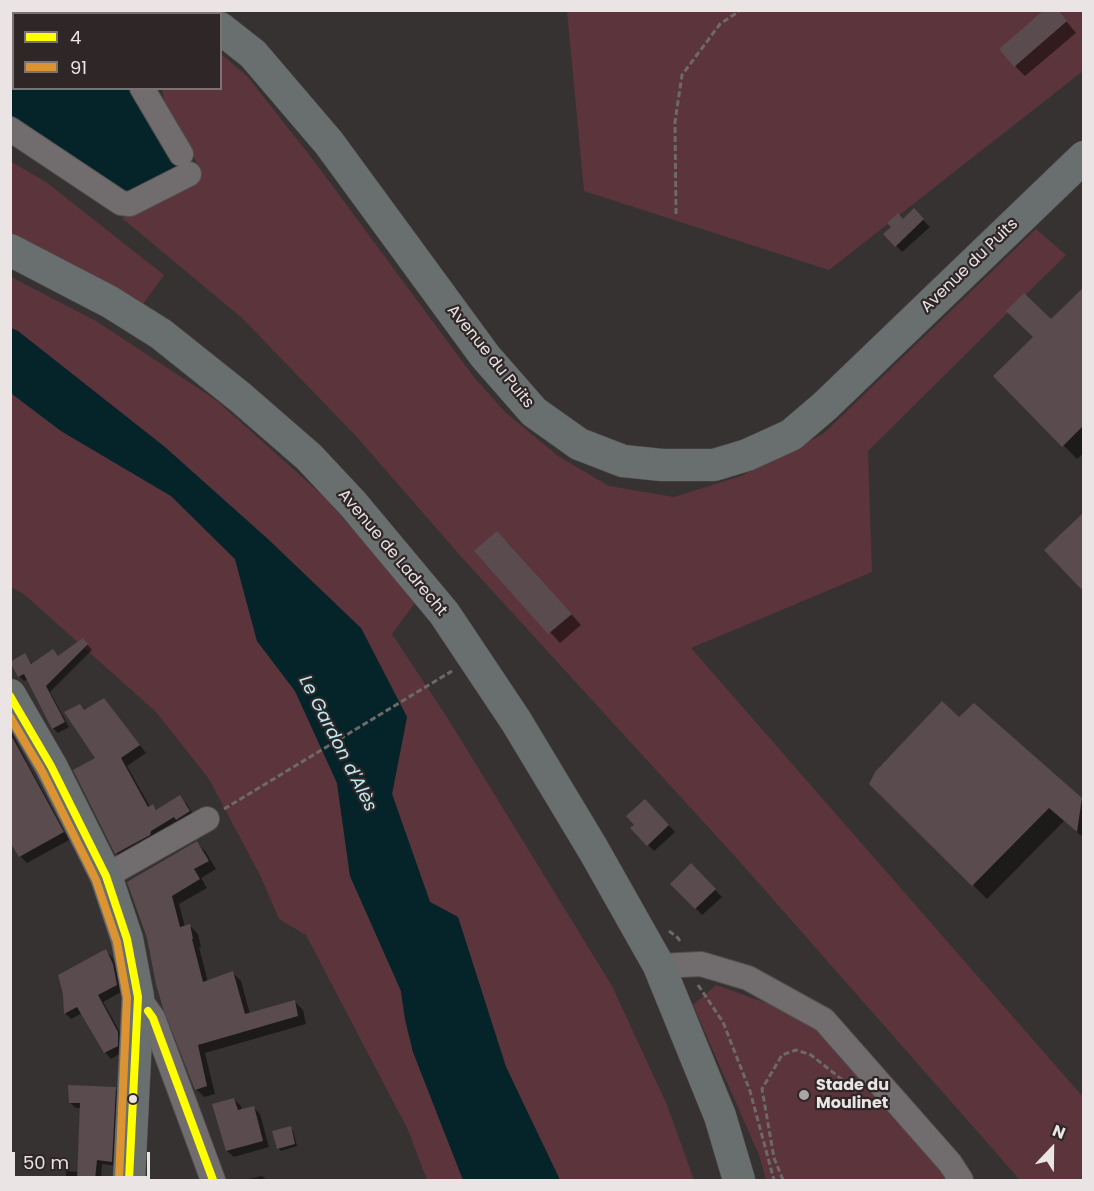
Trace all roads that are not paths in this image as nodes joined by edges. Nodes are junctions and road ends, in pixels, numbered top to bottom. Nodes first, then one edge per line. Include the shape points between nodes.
1 (222, 29) edge
2 (143, 90) edge
3 (10, 129) edge
4 (1083, 157) edge
5 (10, 250) edge
6 (10, 695) edge
7 (207, 819) road end
8 (106, 876) junction
9 (674, 965) junction
10 (138, 997) junction
11 (129, 1180) edge
12 (213, 1180) edge
13 (740, 1180) edge
14 (961, 1180) edge

1 - 4 main road, Avenue du Puits via 253,54 329,143 485,356 534,412 579,444 623,461 714,465 790,435 825,406
2 - 3 street via 185,164 130,204 121,203
5 - 9 main road, Avenue de Ladrecht via 110,302 161,334 309,456 444,613 516,721 593,849
6 - 8 main road
7 - 8 street
8 - 10 main road via 127,939
9 - 13 main road, Avenue de Ladrecht
9 - 14 street via 701,964 748,978 824,1020
10 - 11 main road
10 - 12 street via 153,1018

